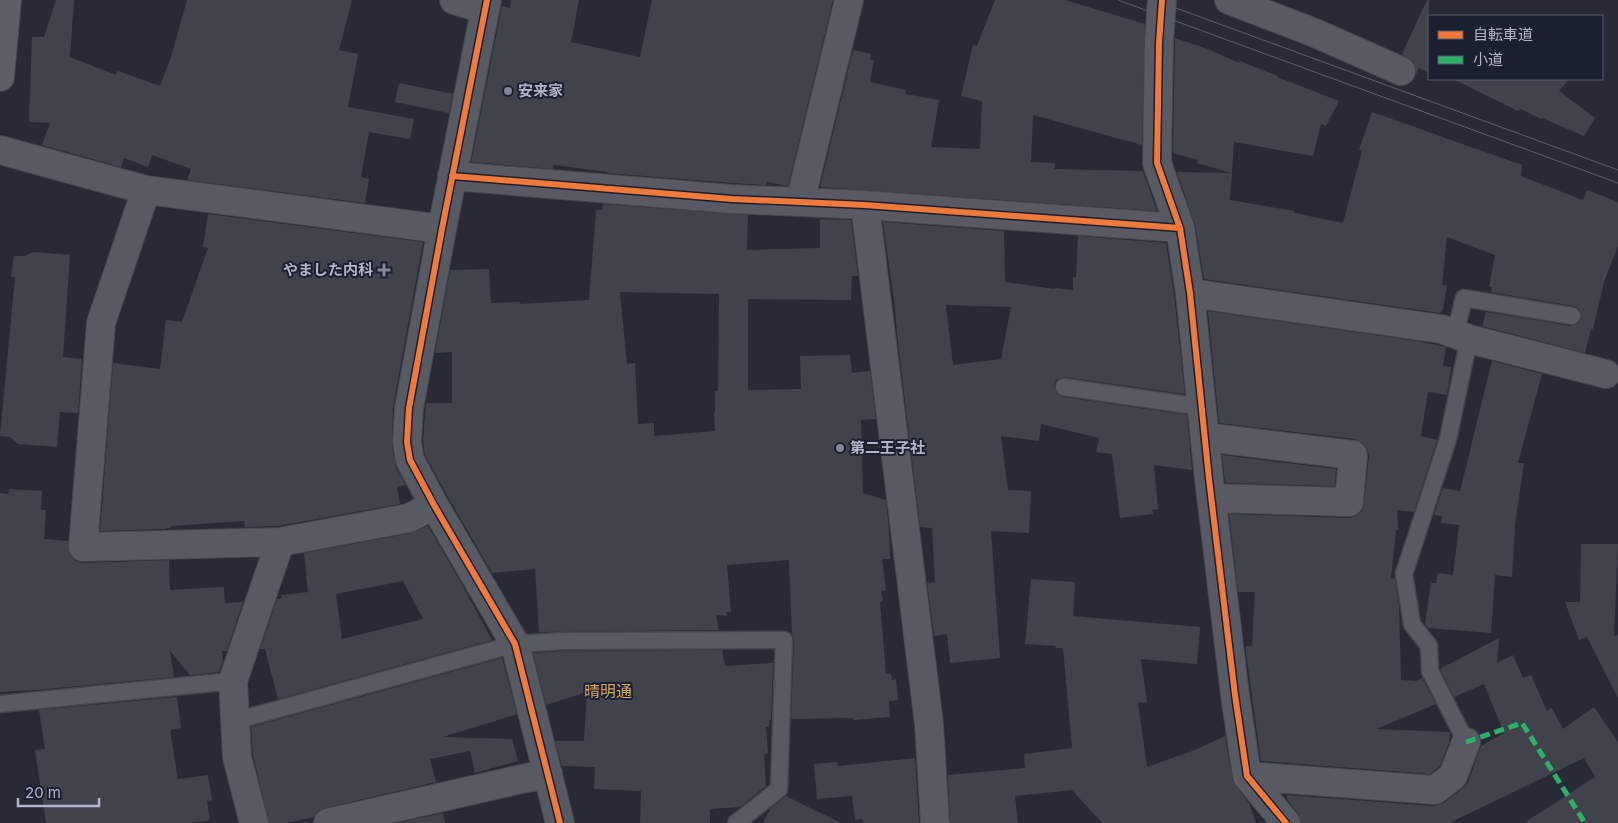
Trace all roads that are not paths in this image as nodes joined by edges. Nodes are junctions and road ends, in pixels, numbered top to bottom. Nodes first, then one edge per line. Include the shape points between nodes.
1 (7, 0) edge
2 (454, 0) edge
3 (849, 0) edge
4 (1162, 0) edge
5 (1229, 0) edge
6 (486, 4) edge
7 (1401, 71) dead end
8 (0, 77) edge
9 (0, 150) edge
10 (452, 176) junction
11 (146, 190) junction
12 (800, 202) junction
13 (865, 205) junction
14 (1180, 228) junction
15 (442, 229) junction
16 (1190, 293) junction
17 (1572, 316) dead end
18 (1462, 337) junction
19 (1606, 374) dead end
20 (1064, 387) dead end
21 (1202, 407) junction
22 (1205, 437) junction
23 (1211, 498) junction
24 (434, 505) junction
25 (280, 542) junction
26 (515, 644) junction
27 (233, 681) junction
28 (0, 704) edge
29 (236, 721) junction
30 (1466, 742) joint
31 (548, 773) junction
32 (1248, 776) junction
33 (254, 823) edge
34 (328, 823) edge
35 (560, 823) edge
36 (736, 823) edge
37 (935, 823) edge
38 (1286, 823) edge

1 - 8 street
2 - 6 street
3 - 12 street
4 - 14 street via 1157,163
5 - 7 street
6 - 10 street
9 - 11 street
10 - 12 street
10 - 15 street
11 - 15 street
11 - 25 street via 101,323 83,547
12 - 13 street
13 - 14 street
13 - 37 street via 930,724
14 - 16 street
15 - 24 street via 409,408 407,442 410,460
16 - 18 street via 1440,329
16 - 21 street
17 - 18 lane via 1464,298
18 - 19 street
18 - 30 lane via 1448,440 1404,574 1412,624 1429,646 1430,671
20 - 21 lane
21 - 22 street
22 - 23 street
22 - 23 street via 1353,455 1349,502
23 - 32 street via 1228,649
24 - 25 street via 408,518
24 - 26 street
25 - 27 street
26 - 29 lane
26 - 31 street
26 - 36 lane via 784,640 779,789
27 - 28 lane
27 - 29 street
29 - 33 street via 237,757
30 - 32 street via 1453,776 1436,790
31 - 34 street
31 - 35 street
32 - 38 street

